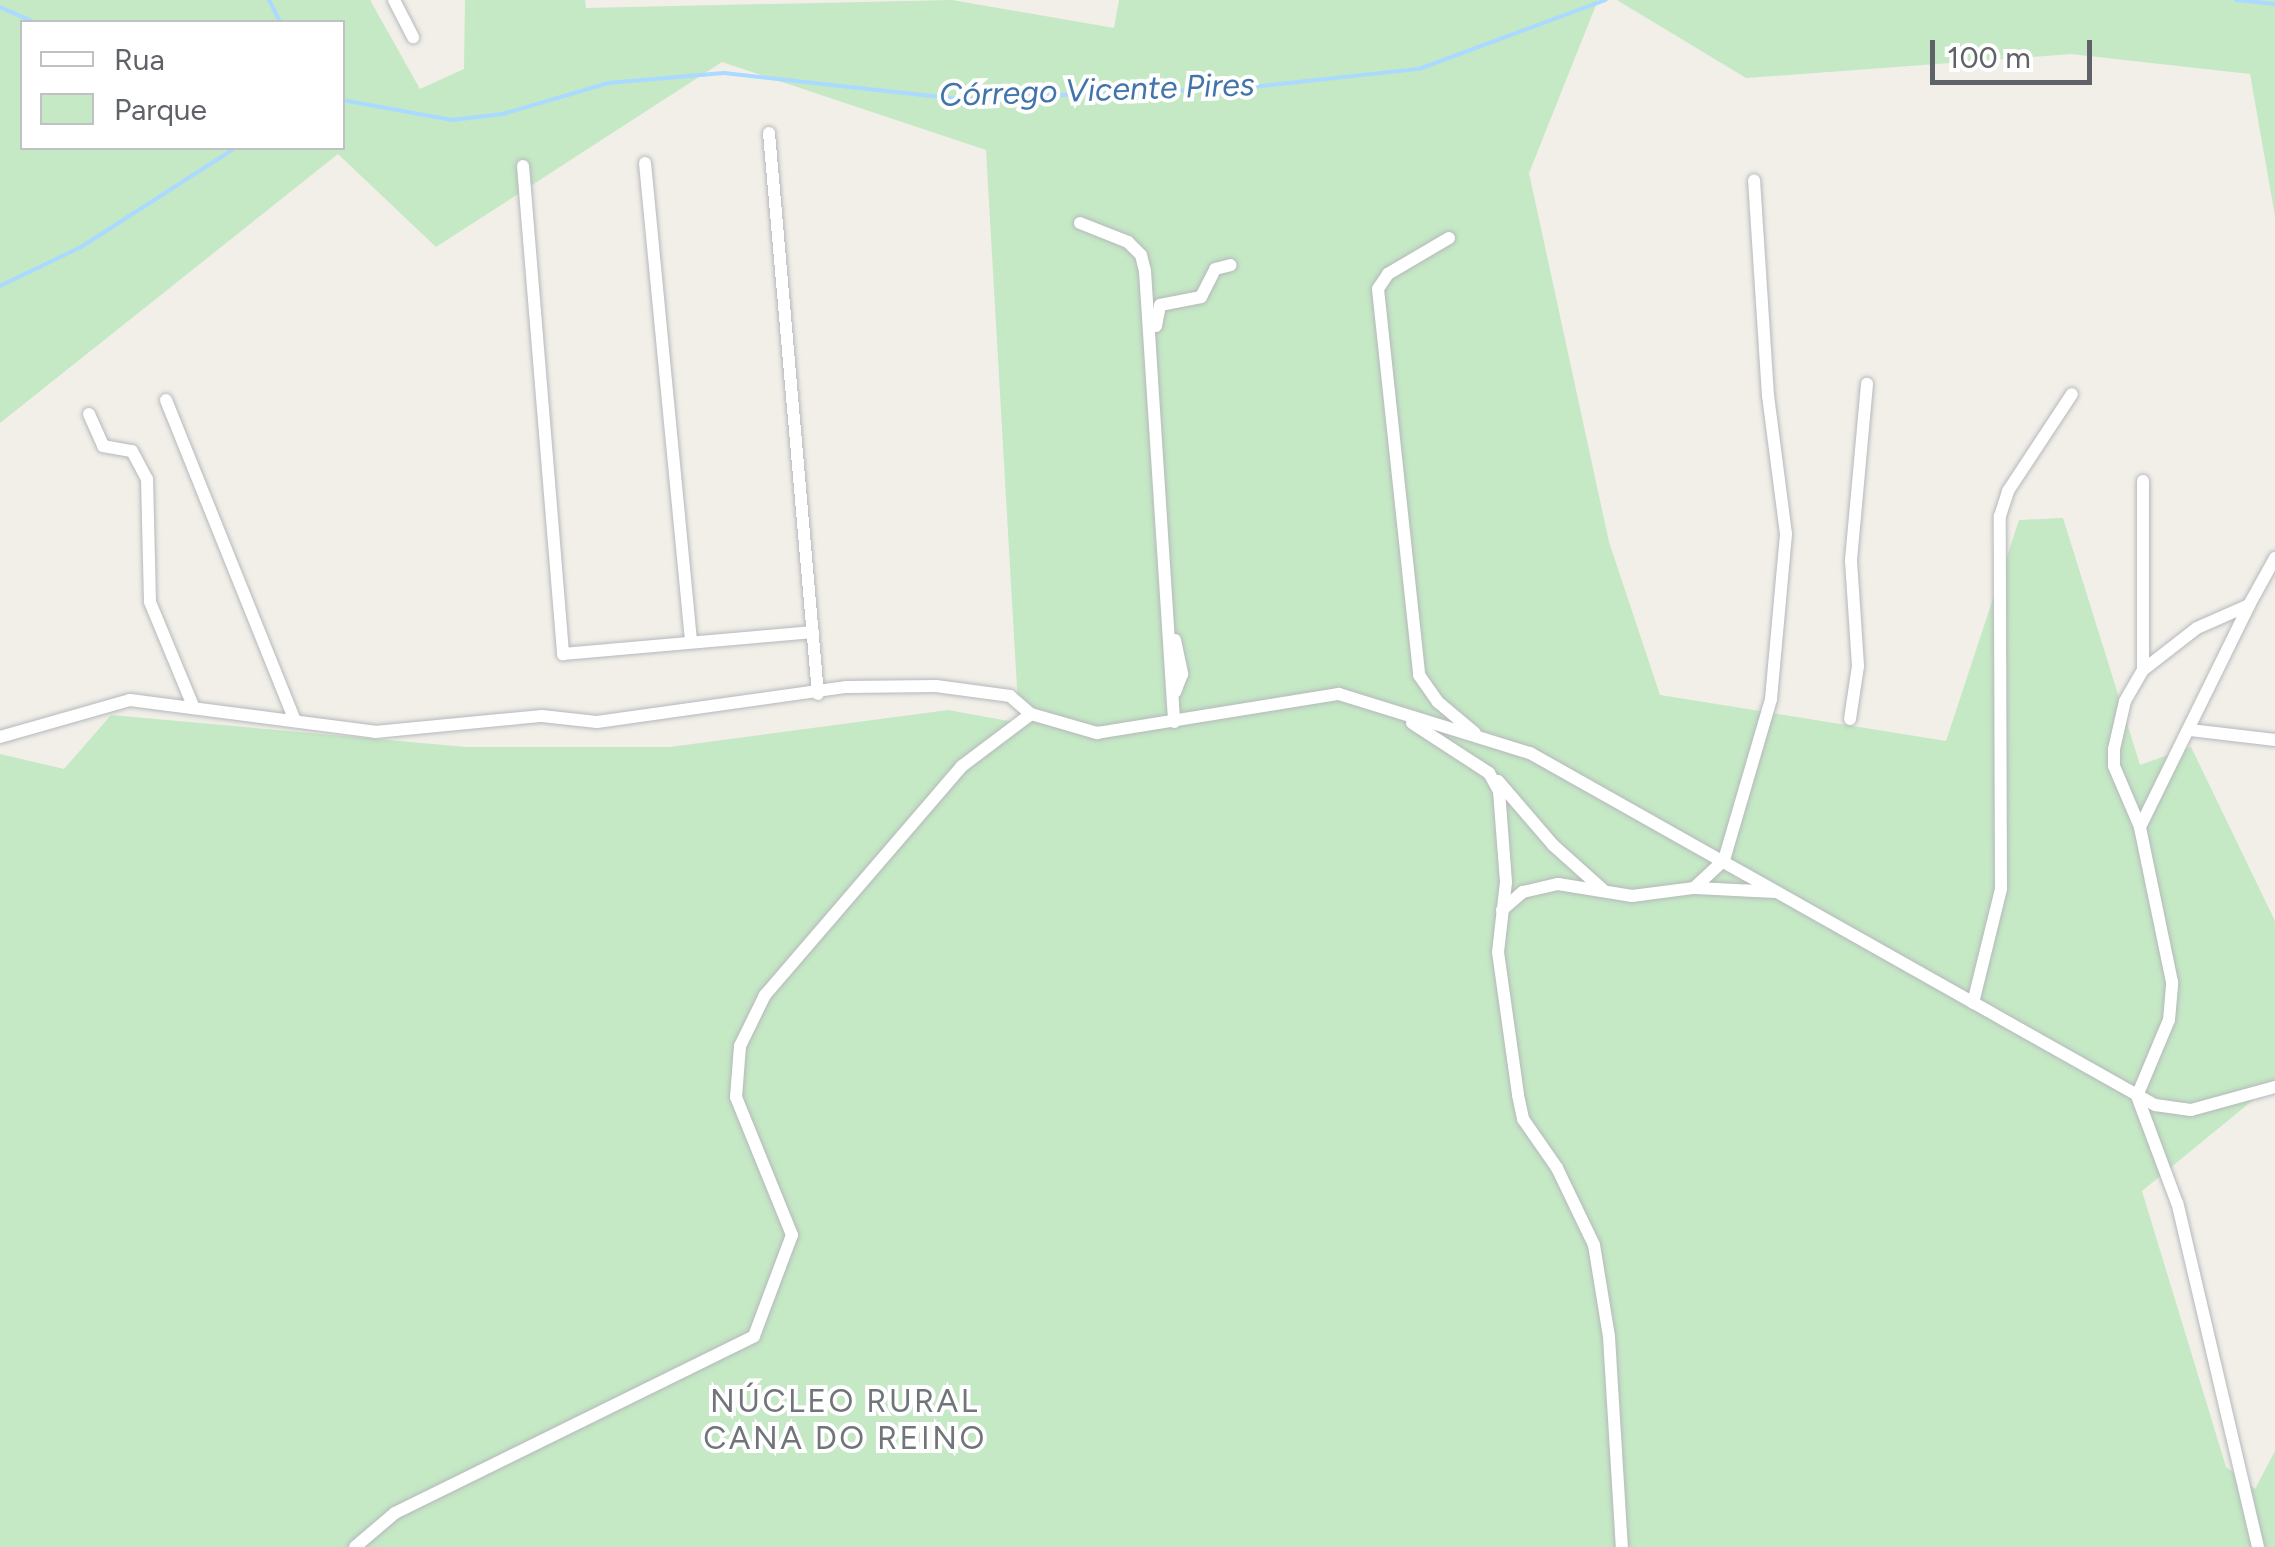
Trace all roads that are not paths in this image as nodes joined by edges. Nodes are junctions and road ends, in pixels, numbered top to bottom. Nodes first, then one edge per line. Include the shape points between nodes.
1 (394, 0) edge
2 (413, 37) dead end
3 (769, 132) dead end
4 (645, 163) dead end
5 (524, 166) dead end
6 (1754, 180) dead end
7 (1080, 223) dead end
8 (1449, 238) dead end
9 (1231, 265) dead end
10 (1867, 384) dead end
11 (2072, 394) dead end
12 (166, 400) dead end
13 (89, 414) dead end
14 (2143, 481) dead end
15 (2275, 558) edge
16 (2248, 605) junction
17 (813, 632) junction
18 (690, 642) junction
19 (2143, 670) junction
20 (818, 694) junction
21 (1173, 694) junction
22 (194, 708) junction
23 (1031, 714) junction
24 (1404, 717) junction
25 (1850, 719) dead end
26 (296, 721) junction
27 (1174, 722) junction
28 (2190, 730) junction
29 (1477, 735) junction
30 (0, 737) edge
31 (2275, 740) edge
32 (1489, 773) junction
33 (2140, 827) junction
34 (1724, 860) junction
35 (1694, 888) junction
36 (1603, 890) junction
37 (1780, 892) junction
38 (1502, 910) junction
39 (1973, 1003) junction
40 (2275, 1087) edge
41 (2137, 1096) junction
42 (355, 1547) edge
43 (1622, 1547) edge
44 (2258, 1547) edge

1 - 2 street
3 - 17 street
4 - 18 street
5 - 18 street via 563,654
6 - 34 street via 1768,396 1786,534 1771,700
7 - 21 street via 1128,242 1145,272
8 - 29 street via 1388,274 1378,289 1419,675 1438,702
9 - 21 street via 1215,268 1201,297 1167,301 1155,313 1174,637 1182,674
10 - 25 street via 1851,560 1858,666
11 - 39 street via 2008,492 2000,516 2001,889
12 - 26 street
13 - 22 street via 102,446 132,451 147,479 150,602
14 - 19 street
15 - 16 street
16 - 19 street via 2196,628
16 - 28 street
17 - 18 street
17 - 20 street
19 - 33 street via 2124,701 2114,749 2114,766
20 - 23 street via 936,686 1010,696
20 - 26 street via 597,722 542,716 375,732
21 - 27 street
22 - 26 street
22 - 30 street via 130,700
23 - 27 street via 1097,733
23 - 42 street via 962,766 765,995 740,1046 736,1097 792,1235 754,1336 395,1513
24 - 27 street via 1339,694
24 - 29 street
24 - 32 street
28 - 31 street
28 - 33 street
29 - 34 street via 1530,754
32 - 36 street via 1552,845
32 - 38 street via 1504,828
33 - 41 street via 2172,982 2169,1020
34 - 35 street
34 - 37 street
35 - 36 street via 1632,896
35 - 37 street
36 - 38 street via 1538,886
37 - 39 street
38 - 43 street via 1498,952 1524,1118 1557,1168 1598,1262 1610,1337
39 - 41 street
40 - 41 street via 2191,1110
41 - 44 street via 2177,1204

